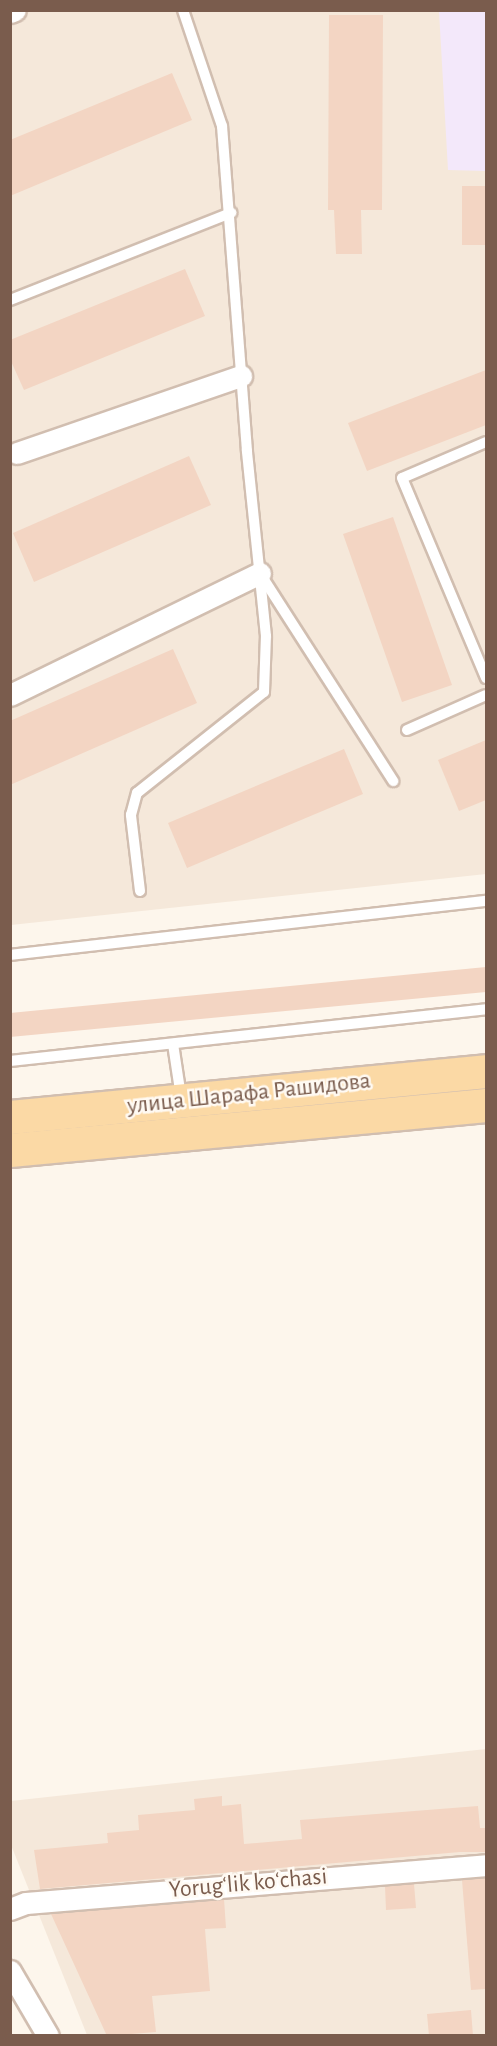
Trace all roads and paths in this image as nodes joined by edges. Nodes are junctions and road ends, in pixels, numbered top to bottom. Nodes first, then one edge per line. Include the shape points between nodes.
1 (15, 10) edge
2 (183, 10) edge
3 (10, 12) edge
4 (231, 213) junction
5 (10, 300) edge
6 (241, 376) junction
7 (486, 442) edge
8 (16, 453) dead end
9 (260, 573) junction
10 (486, 678) edge
11 (10, 695) edge
12 (486, 695) edge
13 (407, 730) dead end
14 (393, 781) dead end
15 (140, 891) dead end
16 (486, 901) edge
17 (10, 955) edge
18 (486, 1009) edge
19 (173, 1044) junction
20 (10, 1061) edge
21 (486, 1071) edge
22 (182, 1101) junction
23 (486, 1106) edge
24 (10, 1117) edge
25 (10, 1149) edge
26 (486, 1865) edge
27 (10, 1909) edge
28 (10, 1971) edge
29 (48, 2036) edge

1 - 3 street
2 - 4 lane via 222,126
4 - 5 lane
4 - 6 lane
6 - 8 street
6 - 9 lane
7 - 10 lane via 402,478
9 - 11 street
9 - 14 lane
9 - 15 lane via 266,636 264,692 137,793 131,815
12 - 13 lane
16 - 17 lane
18 - 19 lane
19 - 20 lane
19 - 22 lane
21 - 22 main road, улица Шарафа Рашидова
22 - 24 main road, улица Шарафа Рашидова
23 - 25 main road
26 - 27 street, Yorugʻlik koʻchasi via 26,1903
28 - 29 street

